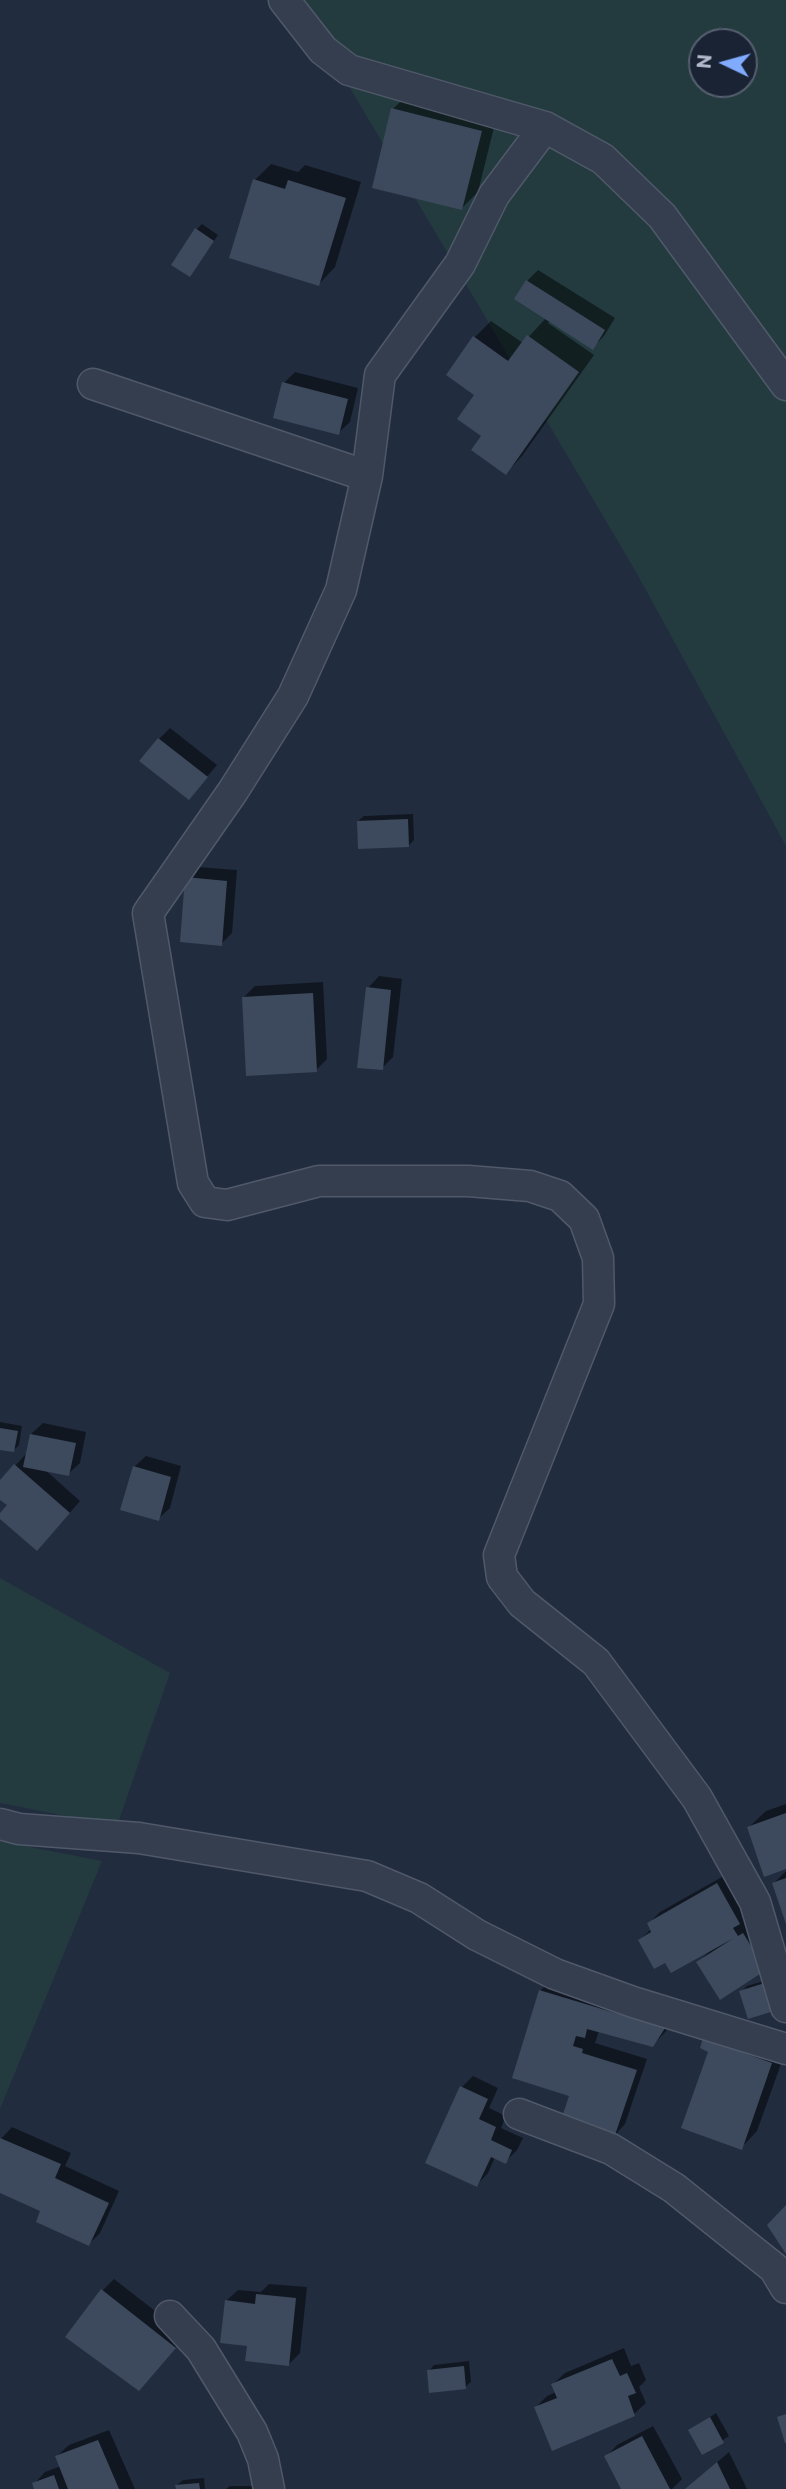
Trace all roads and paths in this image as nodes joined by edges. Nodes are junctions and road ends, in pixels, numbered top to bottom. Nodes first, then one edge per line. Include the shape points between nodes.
1 (284, 0) edge
2 (545, 127) junction
3 (93, 384) dead end
4 (786, 385) edge
5 (368, 476) junction
6 (0, 1824) edge
7 (786, 2007) edge
8 (786, 2049) edge
9 (519, 2114) dead end
10 (786, 2288) edge
11 (170, 2316) dead end
12 (269, 2489) edge

1 - 2 street via 323,50 349,70
2 - 4 street via 603,159 662,216
2 - 5 street via 494,195 460,264 380,375
3 - 5 street
5 - 7 street via 341,590 293,696 148,912 193,1183 205,1202 227,1205 319,1181 468,1181 530,1186 560,1196 584,1219 598,1258 598,1304 499,1555 502,1577 522,1603 596,1662 697,1798 755,1902
6 - 8 street via 139,1838 367,1876 419,1898 477,1936 555,1974
9 - 10 street via 611,2149 674,2188 774,2268
11 - 12 street via 201,2349 252,2432

